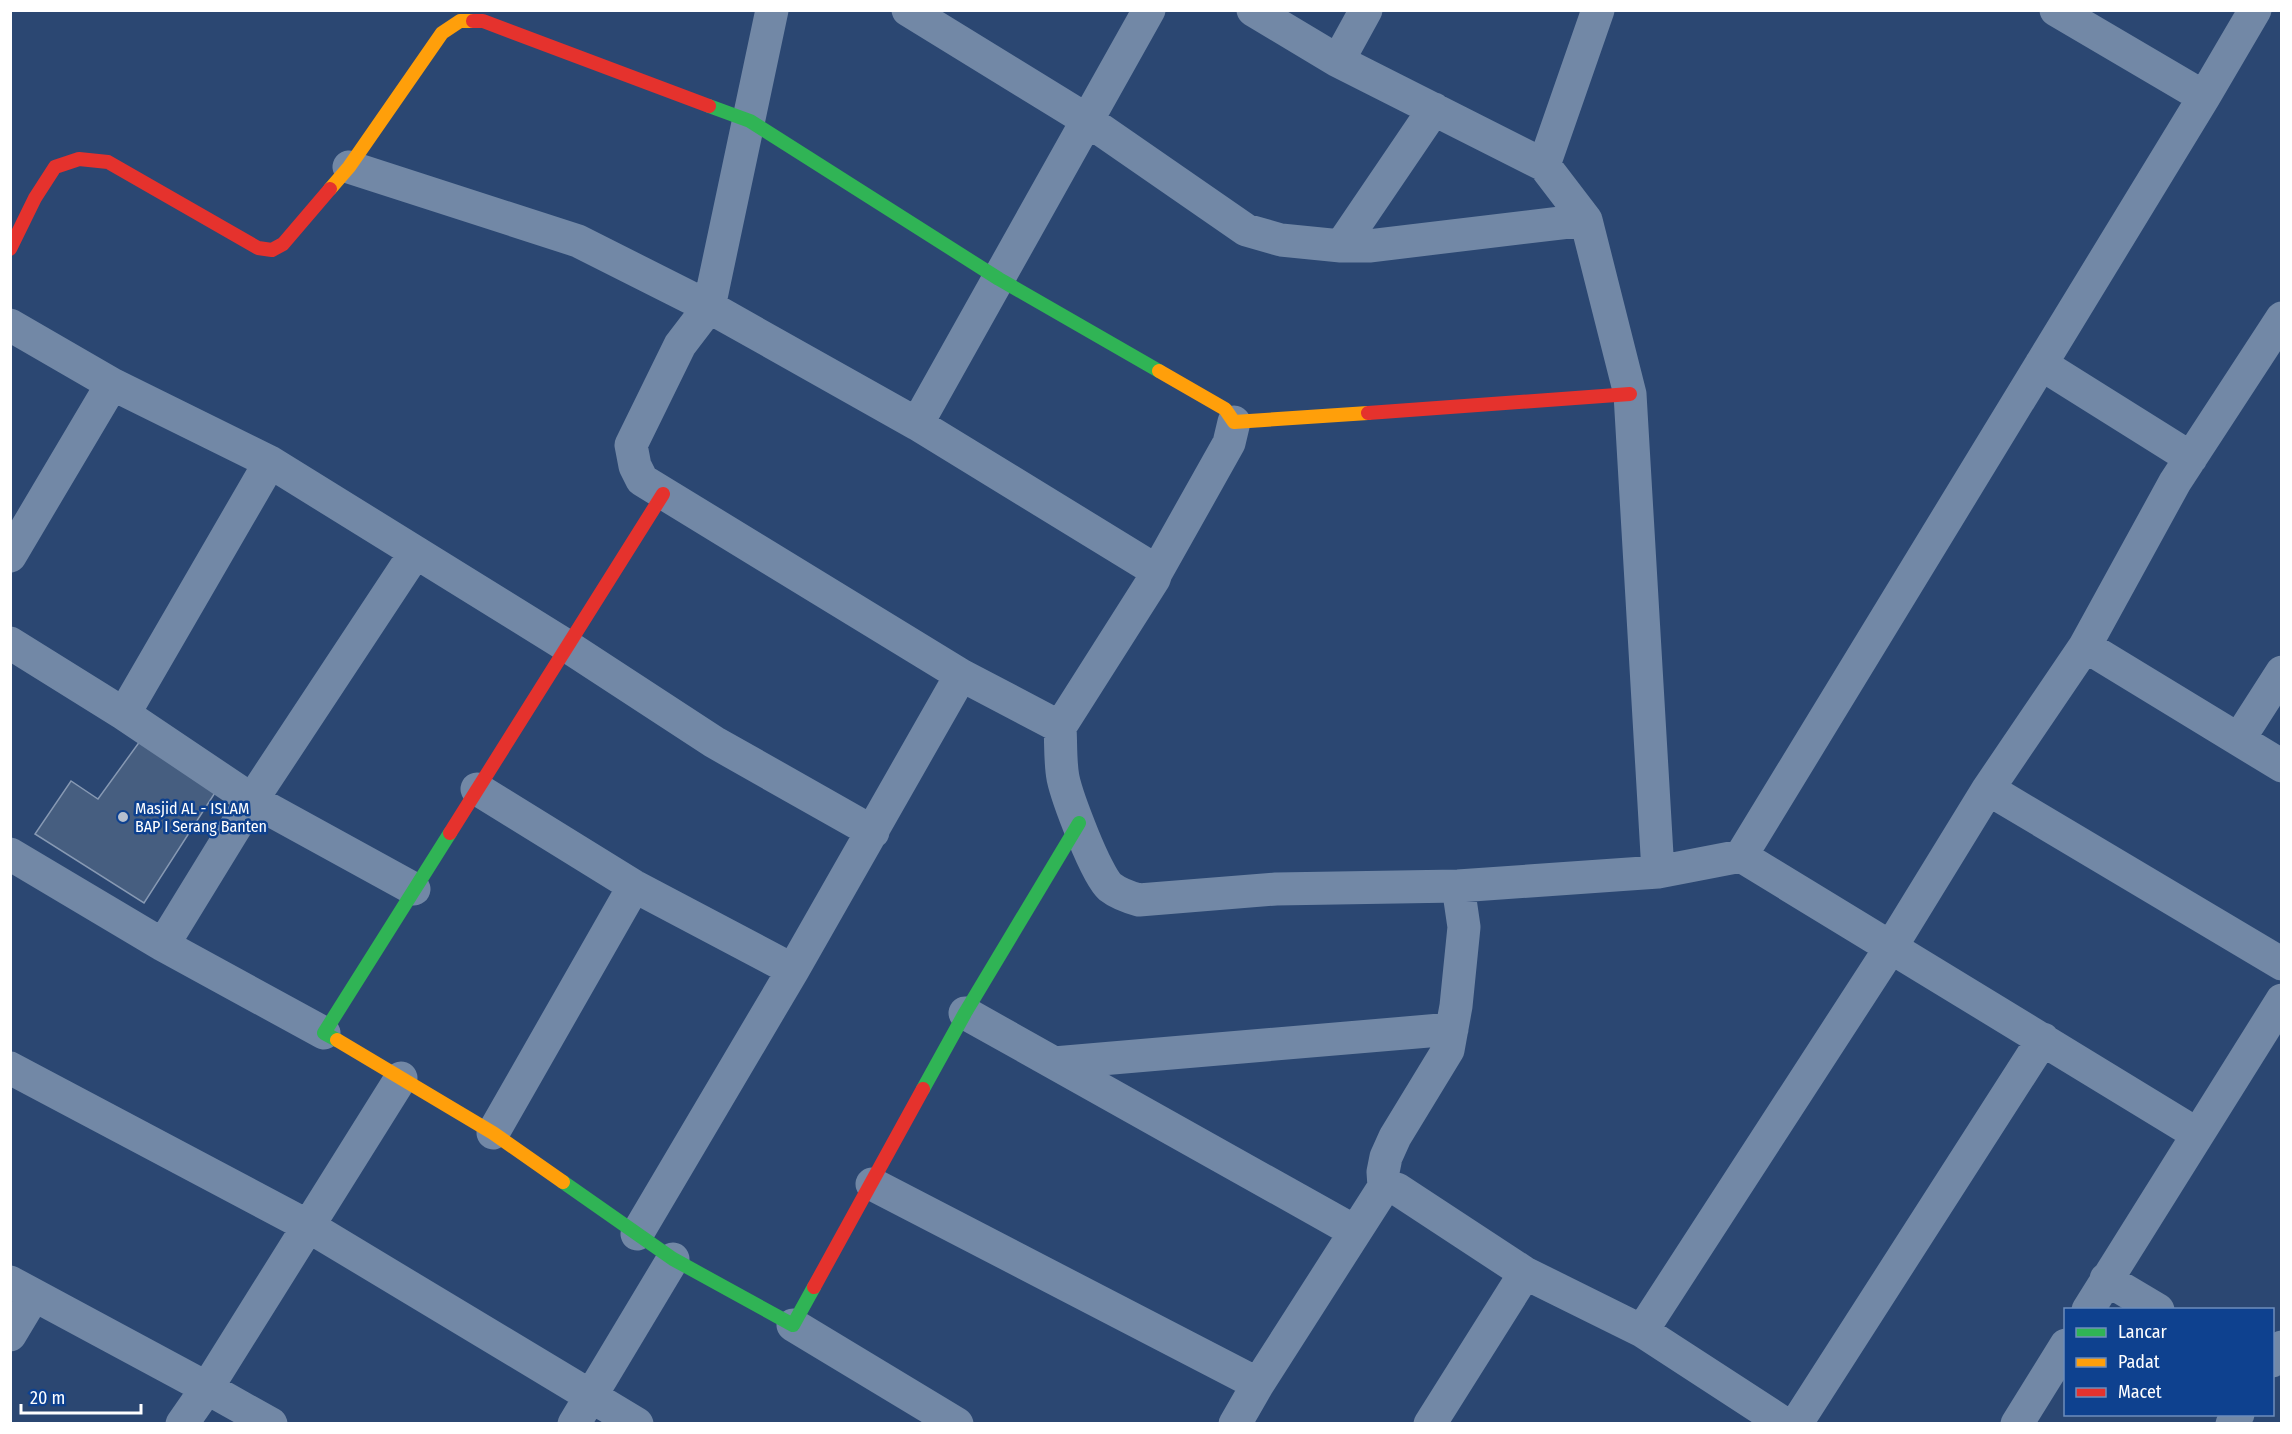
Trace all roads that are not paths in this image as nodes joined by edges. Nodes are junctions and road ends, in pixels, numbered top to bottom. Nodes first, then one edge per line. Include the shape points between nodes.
1 (772, 10) edge
2 (908, 10) edge
3 (1149, 10) edge
4 (1253, 10) edge
5 (1366, 10) edge
6 (1598, 10) edge
7 (2056, 10) edge
8 (2255, 10) edge
9 (1338, 61) junction
10 (2204, 97) junction
11 (1434, 109) junction
12 (1087, 120) junction
13 (750, 121) junction
14 (1544, 165) junction
15 (349, 167) junction
16 (1586, 220) junction
17 (1341, 246) junction
18 (10, 249) edge
19 (999, 279) junction
20 (709, 307) junction
21 (2282, 318) edge
22 (10, 325) edge
23 (2041, 364) junction
24 (112, 384) junction
25 (1630, 394) junction
26 (1234, 422) junction
27 (917, 424) junction
28 (2191, 458) junction
29 (270, 462) junction
30 (663, 494) junction
31 (415, 553) junction
32 (10, 556) edge
33 (1156, 573) junction
34 (10, 643) edge
35 (567, 646) junction
36 (2085, 646) junction
37 (2282, 672) edge
38 (961, 675) junction
39 (124, 714) junction
40 (1060, 727) junction
41 (2239, 739) junction
42 (2282, 766) edge
43 (477, 789) junction
44 (1988, 789) junction
45 (252, 800) junction
46 (1079, 822) junction
47 (873, 832) junction
48 (10, 854) edge
49 (1741, 856) junction
50 (1658, 872) junction
51 (634, 885) junction
52 (1458, 885) junction
53 (414, 889) junction
54 (163, 945) junction
55 (1891, 947) junction
56 (2282, 964) edge
57 (793, 970) junction
58 (2282, 1000) edge
59 (965, 1014) junction
60 (1452, 1029) junction
61 (324, 1033) junction
62 (2043, 1039) junction
63 (1054, 1063) junction
64 (10, 1068) edge
65 (401, 1078) junction
66 (493, 1133) junction
67 (2197, 1134) junction
68 (872, 1184) junction
69 (1384, 1187) junction
70 (308, 1226) junction
71 (1354, 1231) junction
72 (637, 1234) junction
73 (673, 1259) junction
74 (1525, 1273) junction
75 (2106, 1279) junction
76 (22, 1288) edge
77 (2089, 1308) edge
78 (2155, 1308) edge
79 (793, 1325) junction
80 (1642, 1331) junction
81 (10, 1335) edge
82 (2064, 1348) edge
83 (1258, 1384) junction
84 (207, 1388) junction
85 (590, 1395) junction
86 (1436, 1421) edge
87 (182, 1424) edge
88 (271, 1424) edge
89 (574, 1424) edge
90 (637, 1424) edge
91 (957, 1424) edge
92 (1235, 1424) edge
93 (1785, 1424) edge
94 (1796, 1424) edge
95 (2017, 1424) edge

1 - 13 street
2 - 12 street
3 - 12 street
4 - 9 street
5 - 9 street
6 - 14 street
7 - 10 street
8 - 10 street
9 - 11 street
10 - 23 street
11 - 14 street
11 - 17 street
12 - 17 street via 1246,230 1281,240
12 - 19 street
13 - 15 street via 483,21 460,21 442,33
13 - 19 street
13 - 20 street
14 - 16 street
15 - 18 street via 283,244 272,250 258,248 108,162 79,159 55,167
15 - 20 street via 578,241
16 - 17 street
16 - 25 street
19 - 26 street via 1225,409
19 - 27 street
20 - 27 street
20 - 30 street via 680,345 631,444 642,480
21 - 28 street
22 - 24 street
23 - 28 street
23 - 49 street
24 - 29 street
24 - 32 street
25 - 26 street
25 - 50 street
26 - 33 street via 1229,443
27 - 33 street
28 - 36 street
29 - 31 street
29 - 39 street
30 - 35 street
30 - 38 street
31 - 35 street
31 - 45 street
33 - 40 street
34 - 39 street
35 - 43 street
35 - 47 street via 714,742
36 - 41 street
36 - 44 street
37 - 41 street
38 - 40 street
38 - 47 street
39 - 45 street
40 - 46 street via 1063,777
41 - 42 street
43 - 51 street
43 - 53 street
44 - 55 street
44 - 56 street
45 - 53 street
45 - 54 street
46 - 52 street via 1102,876 1123,896 1139,900 1276,890
46 - 59 street
47 - 57 street
48 - 54 street
49 - 50 street
49 - 55 street
50 - 52 street
51 - 57 street
51 - 66 street
52 - 60 street via 1464,927
53 - 61 street
54 - 61 street
55 - 62 street
55 - 80 street
57 - 72 street
58 - 67 street
59 - 63 street
59 - 68 street
60 - 63 street
60 - 69 street via 1448,1050 1386,1157
61 - 65 street
62 - 67 street
62 - 94 street
63 - 71 street
64 - 70 street
65 - 66 street
65 - 70 street
66 - 72 street
67 - 75 street
68 - 79 street
68 - 83 street
69 - 71 street
69 - 74 street via 1397,1189
70 - 84 street
70 - 85 street
71 - 83 street
72 - 73 street
73 - 79 street
73 - 85 street
74 - 80 street
74 - 86 street
75 - 77 street
75 - 78 street
76 - 81 street
76 - 84 street
79 - 91 street
80 - 93 street
82 - 95 street
83 - 92 street
84 - 87 street
84 - 88 street
85 - 89 street
85 - 90 street

